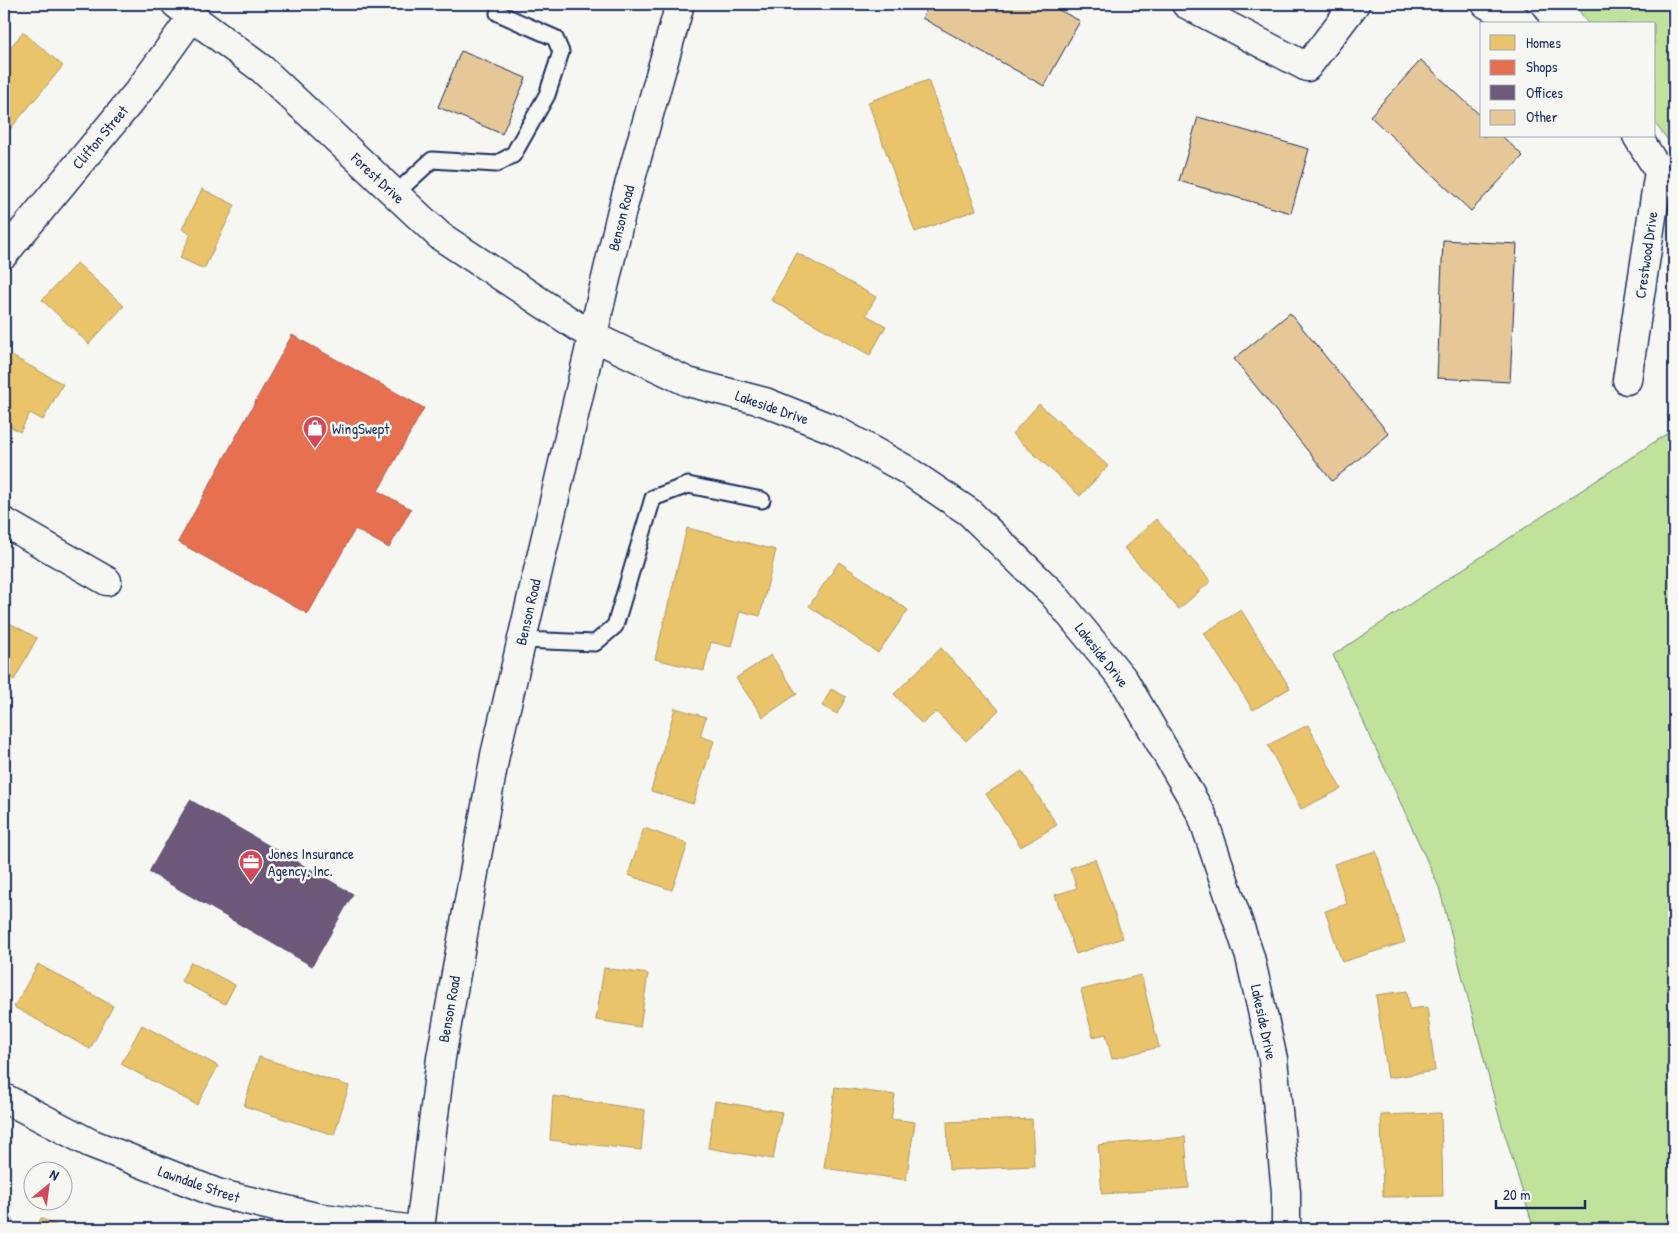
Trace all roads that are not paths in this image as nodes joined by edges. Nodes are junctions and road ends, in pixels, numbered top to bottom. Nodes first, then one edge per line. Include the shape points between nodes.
1 (680, 4) edge
2 (1186, 4) edge
3 (1355, 4) edge
4 (1486, 4) edge
5 (184, 10) edge
6 (498, 13) dead end
7 (1520, 22) edge
8 (1638, 138) edge
9 (396, 194) junction
10 (4, 254) edge
11 (592, 336) junction
12 (1627, 380) dead end
13 (762, 500) dead end
14 (4, 522) edge
15 (107, 581) dead end
16 (522, 640) junction
17 (4, 1098) edge
18 (406, 1229) edge
19 (420, 1229) edge
20 (1286, 1229) edge

1 - 11 street, Benson Road via 621,214
2 - 3 street via 1308,67
4 - 7 street
5 - 9 street, Forest Drive via 262,69
5 - 10 street, Clifton Street via 138,92
6 - 9 lane via 555,38 561,52 547,95 513,155 496,164 432,160
8 - 12 street, Crestwood Drive via 1658,171
9 - 11 street, Forest Drive via 440,236
11 - 16 street, Benson Road
11 - 20 street, Lakeside Drive via 688,382 765,402 835,430 905,469 969,512 1054,594 1124,680 1202,815 1250,957 1273,1058 1286,1192
13 - 16 lane via 688,485 654,498 615,626 595,643
14 - 15 street
16 - 19 street, Benson Road via 494,755 441,1058
17 - 18 street, Lawndale Street via 90,1143 217,1193 316,1216

